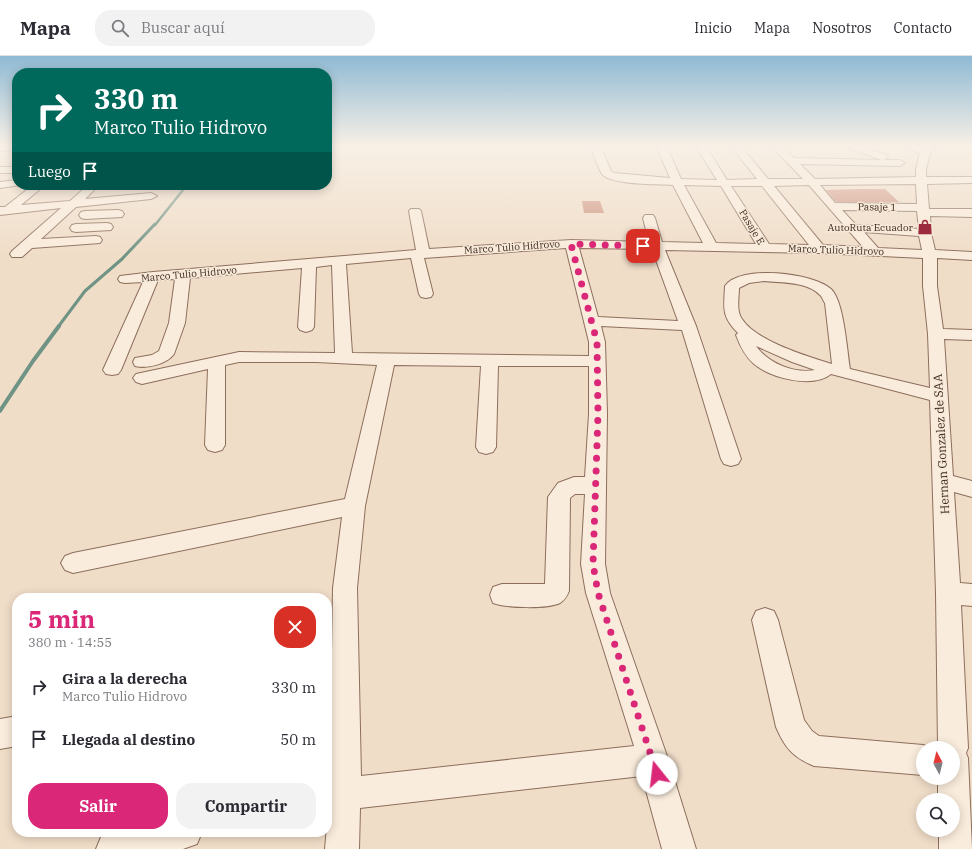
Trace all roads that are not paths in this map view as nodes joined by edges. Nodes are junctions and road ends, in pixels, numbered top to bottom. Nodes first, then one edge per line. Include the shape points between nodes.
1 (636, 182) edge
2 (677, 182) edge
3 (724, 182) edge
4 (766, 182) edge
5 (811, 182) edge
6 (841, 182) edge
7 (917, 182) edge
8 (953, 182) edge
9 (12, 184) edge
10 (0, 185) edge
11 (768, 185) junction
12 (814, 185) junction
13 (679, 186) junction
14 (727, 186) junction
15 (972, 186) edge
16 (33, 190) edge
17 (89, 190) edge
18 (151, 196) dead end
19 (74, 204) junction
20 (832, 206) junction
21 (923, 210) junction
22 (415, 211) dead end
23 (2, 213) edge
24 (972, 213) edge
25 (118, 214) dead end
26 (59, 216) junction
27 (649, 218) dead end
28 (107, 227) dead end
29 (852, 228) junction
30 (44, 230) junction
31 (925, 233) junction
32 (96, 240) dead end
33 (27, 244) junction
34 (571, 244) junction
35 (657, 246) junction
36 (712, 247) junction
37 (765, 248) junction
38 (819, 249) junction
39 (874, 251) junction
40 (17, 254) dead end
41 (420, 254) junction
42 (930, 255) junction
43 (972, 256) edge
44 (339, 262) junction
45 (309, 264) junction
46 (183, 274) junction
47 (153, 276) junction
48 (125, 279) dead end
49 (426, 294) dead end
50 (591, 321) junction
51 (688, 326) junction
52 (306, 327) dead end
53 (936, 334) junction
54 (972, 335) edge
55 (344, 358) junction
56 (388, 360) junction
57 (490, 360) junction
58 (217, 361) junction
59 (597, 361) junction
60 (112, 370) dead end
61 (842, 372) junction
62 (938, 396) junction
63 (215, 446) dead end
64 (486, 447) dead end
65 (731, 459) dead end
66 (942, 481) junction
67 (595, 486) junction
68 (972, 489) edge
69 (354, 506) junction
70 (73, 563) dead end
71 (948, 593) junction
72 (502, 595) dead end
73 (972, 595) edge
74 (765, 620) dead end
75 (336, 666) edge
76 (12, 732) edge
77 (0, 734) edge
78 (953, 741) edge
79 (653, 759) junction
80 (916, 759) edge
81 (954, 785) edge
82 (336, 797) edge
83 (164, 837) edge
84 (113, 849) edge
85 (342, 849) edge
86 (679, 849) edge
87 (956, 849) edge

1 - 13 street
2 - 13 street
3 - 14 street, Pasaje E
4 - 11 street
5 - 12 street
6 - 12 street
7 - 21 street, Hernan Gonzalez de SAA
8 - 15 street
9 - 10 street
11 - 12 street
11 - 14 street
11 - 38 street
12 - 20 street
13 - 14 street
13 - 36 street
14 - 37 street, Pasaje E
16 - 23 street
17 - 19 street
18 - 19 street
19 - 23 street
19 - 26 street
20 - 21 street, Pasaje 1
20 - 29 street
21 - 24 street, Pasaje 1
21 - 31 street, Hernan Gonzalez de SAA
22 - 41 street
25 - 26 street
26 - 30 street
27 - 35 street
28 - 30 street
29 - 31 street
29 - 39 street
30 - 33 street
31 - 42 street, Hernan Gonzalez de SAA
32 - 33 street
33 - 40 street
34 - 35 street, Marco Tulio Hidrovo
34 - 41 street, Marco Tulio Hidrovo
34 - 50 street
35 - 36 street, Marco Tulio Hidrovo
35 - 51 street
36 - 37 street, Marco Tulio Hidrovo
37 - 38 street, Marco Tulio Hidrovo
38 - 39 street, Marco Tulio Hidrovo
39 - 42 street, Marco Tulio Hidrovo
41 - 44 street, Marco Tulio Hidrovo
41 - 49 street
42 - 43 street, Marco Tulio Hidrovo
42 - 53 street, Hernan Gonzalez de SAA via 930,286
44 - 45 street, Marco Tulio Hidrovo
44 - 55 street
45 - 46 street, Marco Tulio Hidrovo
45 - 52 street
46 - 47 street, Marco Tulio Hidrovo
46 - 58 street via 177,323 166,354 142,370
47 - 48 street, Marco Tulio Hidrovo
47 - 60 street
50 - 51 street
50 - 59 street via 597,342
51 - 65 street
53 - 54 street
53 - 62 street, Hernan Gonzalez de SAA
55 - 56 street
55 - 58 street via 260,356
56 - 57 street
56 - 69 street
57 - 59 street
57 - 64 street
58 - 63 street
59 - 67 street
61 - 61 street via 832,303 826,292 798,280 764,277 746,279 732,286 731,313 750,350 764,364 794,375 821,374 825,367
61 - 62 street
62 - 66 street, Hernan Gonzalez de SAA
66 - 68 street
66 - 71 street, Hernan Gonzalez de SAA
67 - 72 street via 570,485 562,490 557,591 551,595
67 - 79 street via 593,564 598,593
69 - 70 street
69 - 75 street
71 - 73 street
71 - 78 street, Hernan Gonzalez de SAA
74 - 80 street via 792,727 801,742 814,751
75 - 82 street
76 - 77 street
79 - 82 street
79 - 86 street
81 - 87 street
82 - 85 street
83 - 84 street

